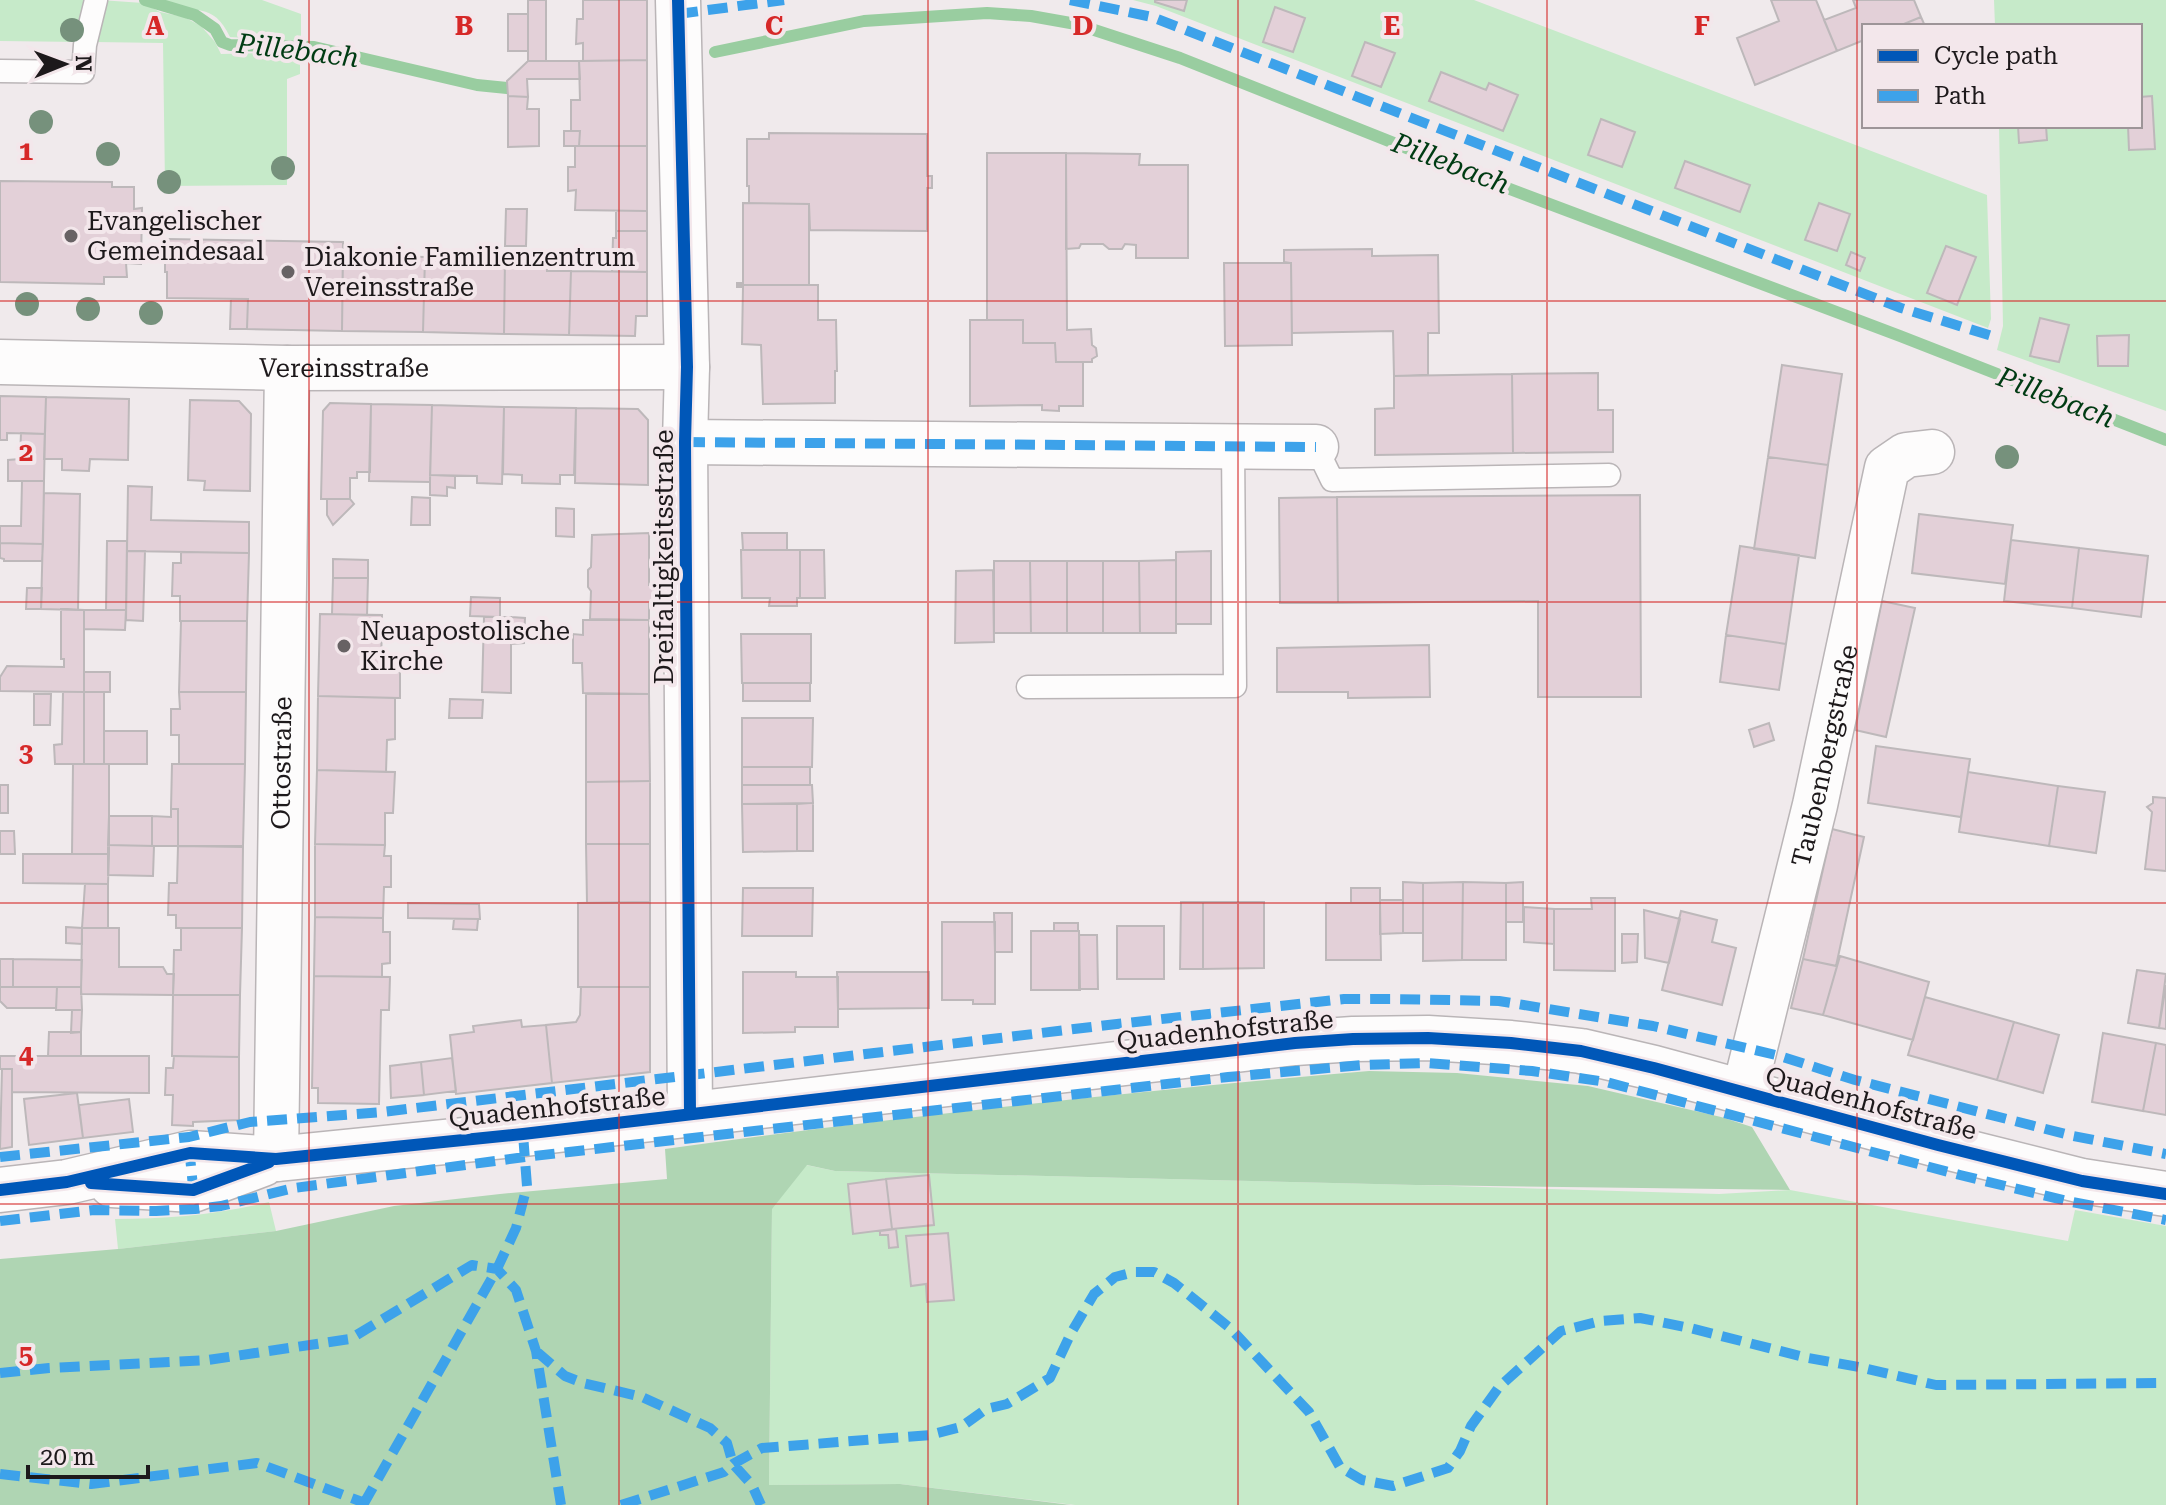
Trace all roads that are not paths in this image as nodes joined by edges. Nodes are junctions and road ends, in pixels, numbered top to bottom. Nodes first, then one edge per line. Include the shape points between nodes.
1 (96, 0) edge
2 (678, 0) edge
3 (0, 71) edge
4 (0, 362) edge
5 (687, 367) junction
6 (287, 368) junction
7 (685, 442) junction
8 (1233, 446) junction
9 (1316, 447) joint
10 (1932, 452) dead end
11 (1609, 475) dead end
12 (1028, 687) dead end
13 (1744, 1092) junction
14 (690, 1114) junction
15 (276, 1159) junction
16 (0, 1190) edge
17 (2166, 1194) edge

1 - 3 lane via 83,72
2 - 5 street, Dreifaltigkeitsstraße
4 - 6 street, Vereinsstraße
5 - 6 street, Vereinsstraße
5 - 7 street, Dreifaltigkeitsstraße
6 - 15 street, Ottostraße
7 - 8 street, Dreifaltigkeitsstraße
7 - 14 street, Dreifaltigkeitsstraße
8 - 9 street, Dreifaltigkeitsstraße
8 - 12 lane via 1235,686
9 - 11 lane via 1332,480
10 - 13 street, Taubenbergstraße via 1906,455 1887,468 1815,805
13 - 14 street, Quadenhofstraße via 1581,1051 1428,1038 1353,1039
13 - 17 street, Quadenhofstraße via 2082,1181
14 - 15 street, Quadenhofstraße
15 - 16 street, Quadenhofstraße via 190,1153 67,1182

